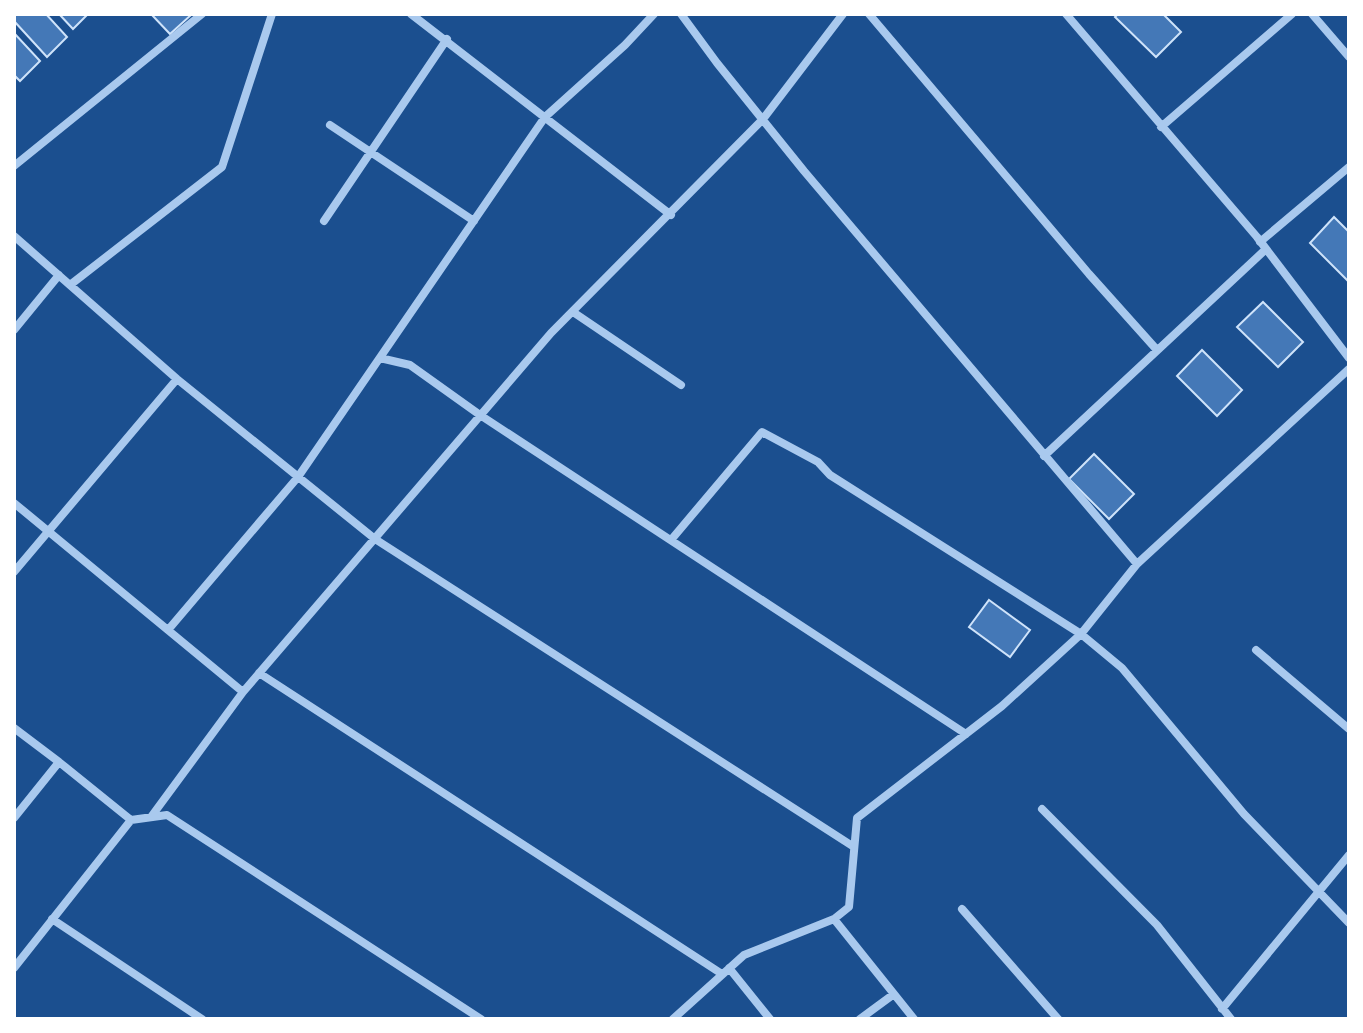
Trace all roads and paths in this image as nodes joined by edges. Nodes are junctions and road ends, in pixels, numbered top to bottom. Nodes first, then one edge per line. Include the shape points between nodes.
1 (202, 14) edge
2 (272, 14) edge
3 (411, 14) edge
4 (654, 14) edge
5 (681, 14) edge
6 (843, 14) edge
7 (869, 14) edge
8 (1066, 14) edge
9 (1292, 14) edge
10 (1312, 14) edge
11 (447, 39) junction
12 (1349, 57) edge
13 (545, 117) junction
14 (763, 119) junction
15 (330, 125) dead end
16 (1161, 127) junction
17 (370, 152) junction
18 (14, 166) edge
19 (1349, 167) edge
20 (671, 215) junction
21 (324, 221) dead end
22 (474, 221) junction
23 (14, 236) edge
24 (1262, 246) junction
25 (59, 275) junction
26 (70, 285) junction
27 (573, 312) junction
28 (14, 330) edge
29 (1157, 350) junction
30 (380, 358) junction
31 (1349, 358) edge
32 (1349, 369) edge
33 (177, 379) junction
34 (681, 385) dead end
35 (480, 415) junction
36 (1044, 456) junction
37 (298, 477) junction
38 (14, 503) edge
39 (49, 531) junction
40 (375, 539) junction
41 (671, 540) junction
42 (1137, 564) junction
43 (14, 572) edge
44 (168, 630) junction
45 (1081, 634) junction
46 (1256, 650) dead end
47 (259, 673) junction
48 (243, 692) junction
49 (14, 728) edge
50 (1349, 729) edge
51 (966, 734) junction
52 (59, 762) junction
53 (1042, 809) dead end
54 (151, 817) junction
55 (14, 818) edge
56 (131, 820) junction
57 (854, 847) junction
58 (1349, 855) edge
59 (1317, 890) junction
60 (962, 909) dead end
61 (52, 919) junction
62 (834, 919) junction
63 (1349, 923) edge
64 (14, 968) edge
65 (726, 971) junction
66 (894, 994) junction
67 (1222, 1009) junction
68 (202, 1019) edge
69 (481, 1019) edge
70 (673, 1019) edge
71 (770, 1019) edge
72 (860, 1019) edge
73 (914, 1019) edge
74 (1058, 1019) edge
75 (1231, 1019) edge

1 - 18 street
2 - 26 street via 222,167
3 - 11 street
4 - 13 street
5 - 14 street
6 - 14 street
7 - 29 street
8 - 16 street
9 - 16 street
10 - 12 street
11 - 13 street
11 - 17 street
13 - 20 street
13 - 22 street
14 - 20 street
14 - 36 street
15 - 17 street
16 - 24 street
17 - 21 street
17 - 22 street
19 - 24 street
20 - 27 street
22 - 30 street
23 - 25 street
24 - 29 street
24 - 31 street
25 - 26 street
25 - 28 street
26 - 33 street
27 - 34 street
27 - 35 street
29 - 36 street
30 - 35 street via 410,365
30 - 37 street
32 - 42 street
33 - 37 street
33 - 39 street
35 - 40 street
35 - 41 street
36 - 42 street
37 - 40 street
37 - 44 street
38 - 39 street
39 - 43 street
39 - 44 street
40 - 47 street
40 - 57 street
41 - 45 street via 762,432 818,462 830,475
41 - 51 street
42 - 45 street
44 - 48 street
45 - 51 street
45 - 59 street via 1122,668 1244,814
46 - 50 street
47 - 48 street
47 - 65 street
48 - 54 street
49 - 52 street
51 - 57 street via 857,818
52 - 55 street
52 - 56 street
53 - 67 street via 1157,925
54 - 56 street
54 - 69 street via 167,815
56 - 61 street
57 - 62 street via 849,907
58 - 59 street
59 - 63 street
59 - 67 street
60 - 74 street
61 - 64 street
61 - 68 street
62 - 65 street via 744,955
62 - 66 street
65 - 70 street
65 - 71 street
66 - 72 street
66 - 73 street
67 - 75 street

